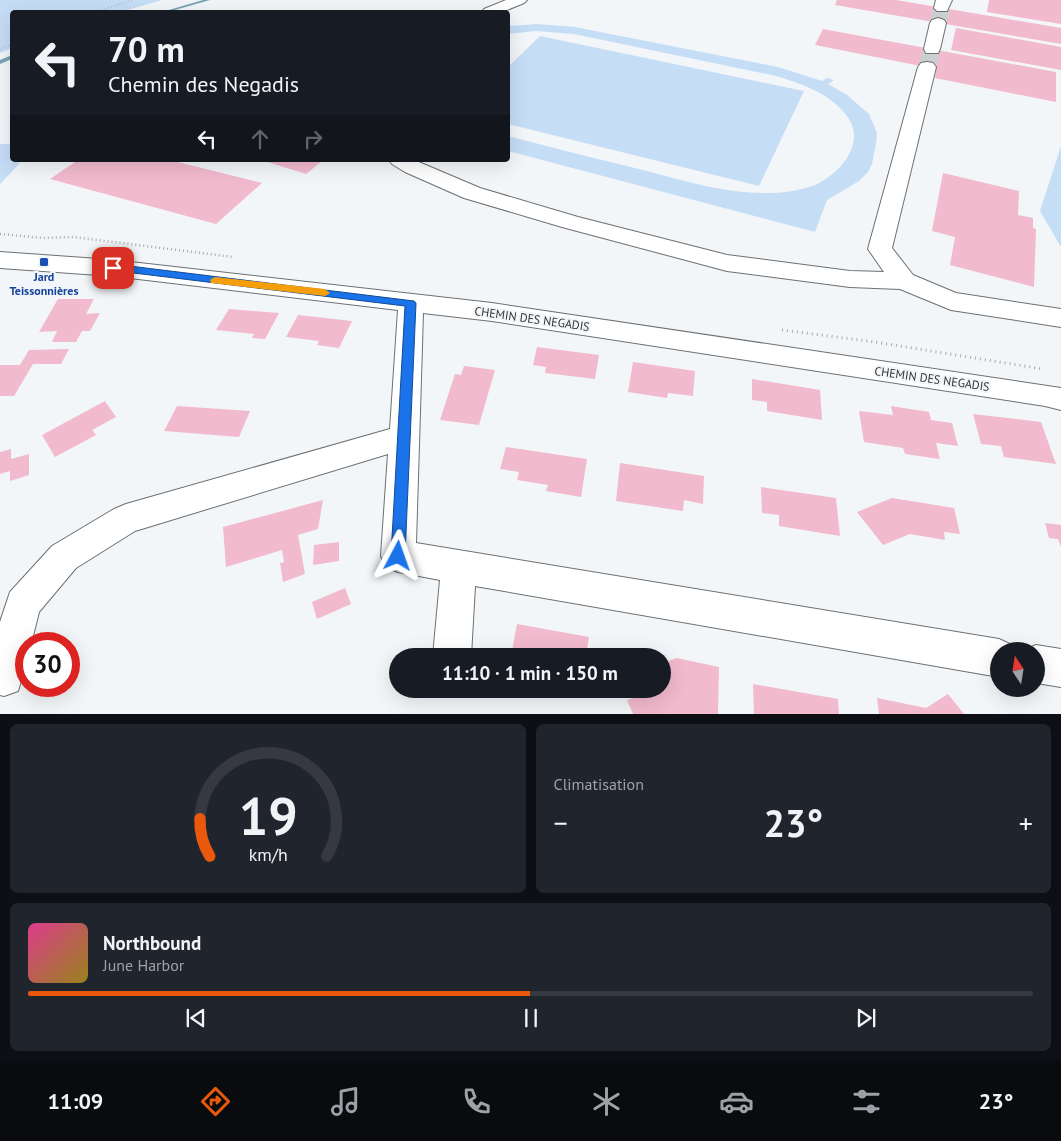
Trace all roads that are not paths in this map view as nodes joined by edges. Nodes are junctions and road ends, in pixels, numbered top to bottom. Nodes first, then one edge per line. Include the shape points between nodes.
1 (519, 0) edge
2 (495, 10) edge
3 (941, 10) tunnel mouth
4 (402, 162) edge
5 (4, 266) edge
6 (904, 281) junction
7 (411, 303) junction
8 (1061, 318) edge
9 (1061, 399) edge
10 (405, 436) junction
11 (459, 567) junction
12 (453, 648) edge
13 (990, 656) edge
14 (1045, 665) edge
15 (1061, 668) edge
16 (4, 677) dead end

1 - 2 street
3 - 6 street via 880,249
4 - 6 street via 472,193 726,263 850,279
5 - 7 street, CHEMIN DES NEGADIS via 113,268
6 - 8 street via 951,301
7 - 9 street, CHEMIN DES NEGADIS via 492,312
7 - 10 street
10 - 11 street via 398,556
10 - 16 street via 126,519 64,557 23,604
11 - 12 street
11 - 13 street
14 - 15 street

